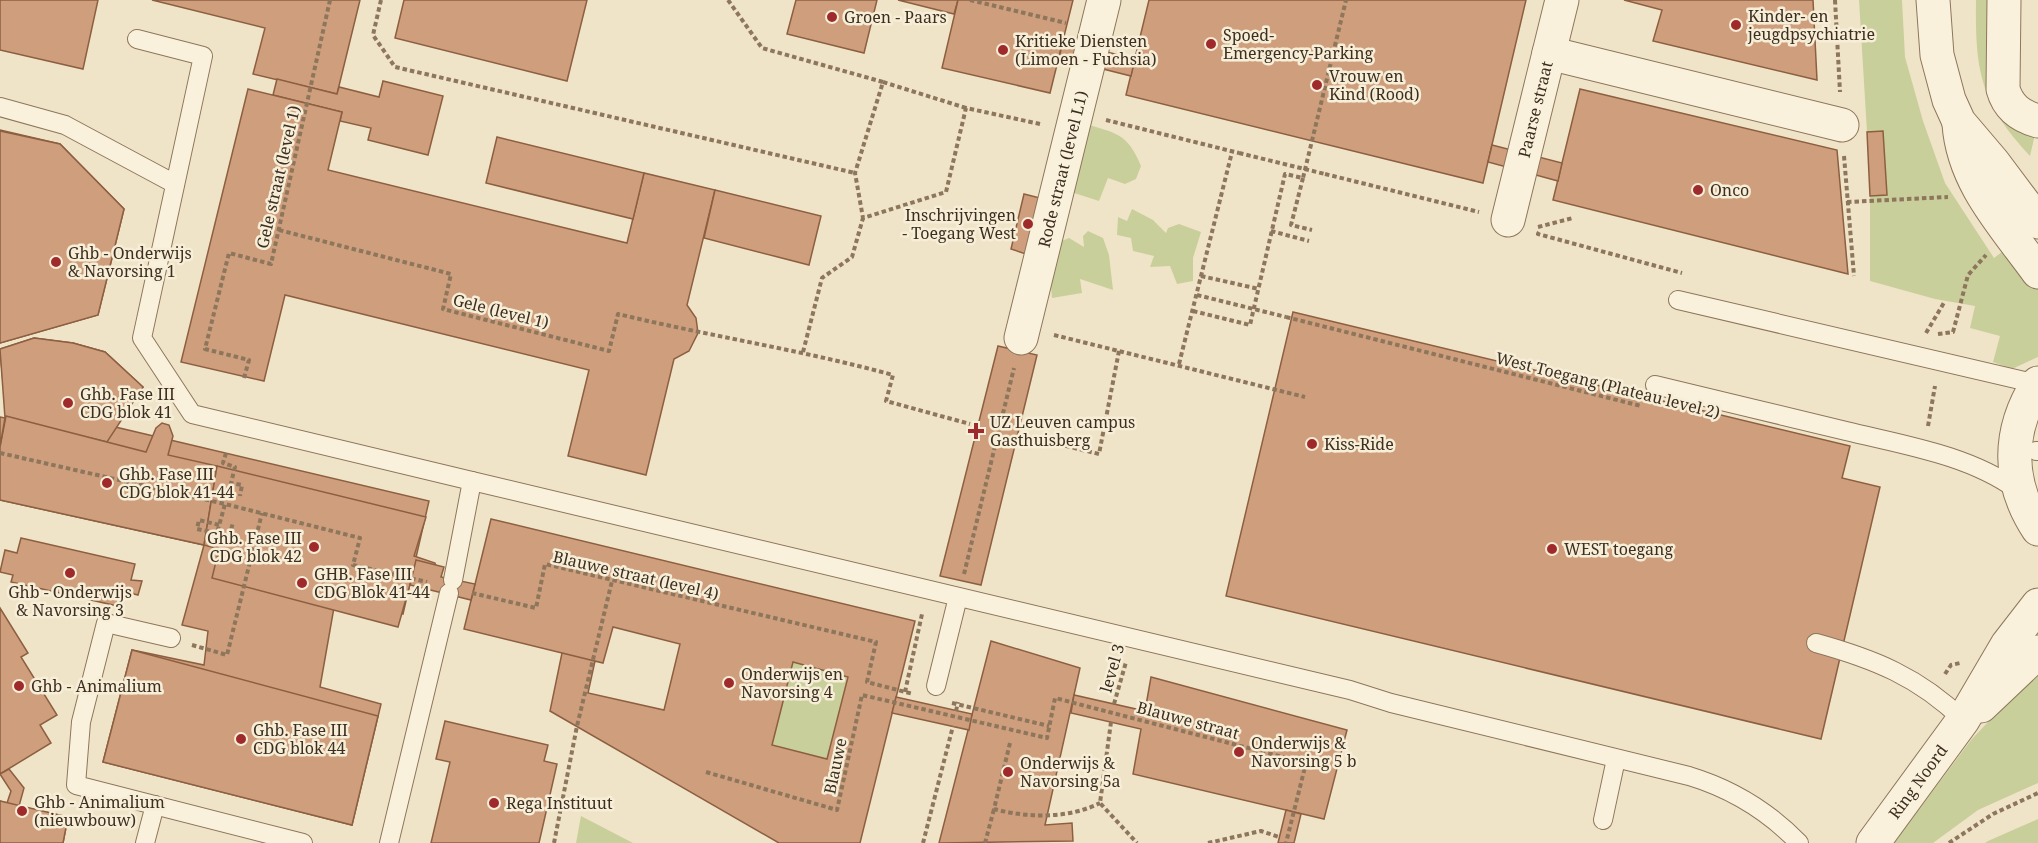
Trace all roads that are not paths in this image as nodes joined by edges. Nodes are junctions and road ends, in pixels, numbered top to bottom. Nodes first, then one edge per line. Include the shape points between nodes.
1 (1562, 0) edge
2 (1933, 0) edge
3 (2004, 0) edge
4 (1101, 15) edge
5 (137, 39) dead end
6 (1549, 53) junction
7 (0, 107) edge
8 (2038, 121) edge
9 (1959, 122) junction
10 (1842, 125) dead end
11 (175, 184) junction
12 (1508, 220) road end
13 (2038, 222) edge
14 (2038, 272) edge
15 (1678, 300) dead end
16 (1023, 333) road end
17 (2038, 383) edge
18 (1655, 385) dead end
19 (472, 481) junction
20 (2017, 490) junction
21 (2038, 529) edge
22 (958, 597) junction
23 (2038, 605) edge
24 (171, 638) dead end
25 (1816, 643) dead end
26 (2038, 652) edge
27 (936, 686) dead end
28 (1963, 720) junction
29 (1616, 759) junction
30 (155, 805) junction
31 (1603, 820) dead end
32 (145, 843) edge
33 (303, 843) edge
34 (389, 843) edge
35 (1799, 843) edge
36 (1874, 843) edge

1 - 6 street, Paarse straat
2 - 9 street via 1937,55
3 - 8 street via 2003,89 2016,112
4 - 16 street, Rode straat (level L1)
5 - 11 lane via 202,56
6 - 10 street
6 - 12 street, Paarse straat
7 - 11 lane via 65,125
9 - 13 street
9 - 14 street via 1960,145 1974,183
11 - 19 lane via 142,338 192,414
15 - 17 lane
17 - 20 street via 2025,407 2016,444
18 - 20 lane via 1924,450 1978,467
19 - 22 lane
19 - 34 lane via 457,588
20 - 21 street
22 - 27 lane
22 - 29 lane
23 - 28 street, Ring Noord via 2007,645
24 - 30 lane via 106,623 81,722 76,785
25 - 28 lane via 1889,666
26 - 28 street, Ring Noord
28 - 36 street, Ring Noord
29 - 31 lane
29 - 35 lane via 1689,776 1728,790 1771,817
30 - 32 lane
30 - 33 lane

